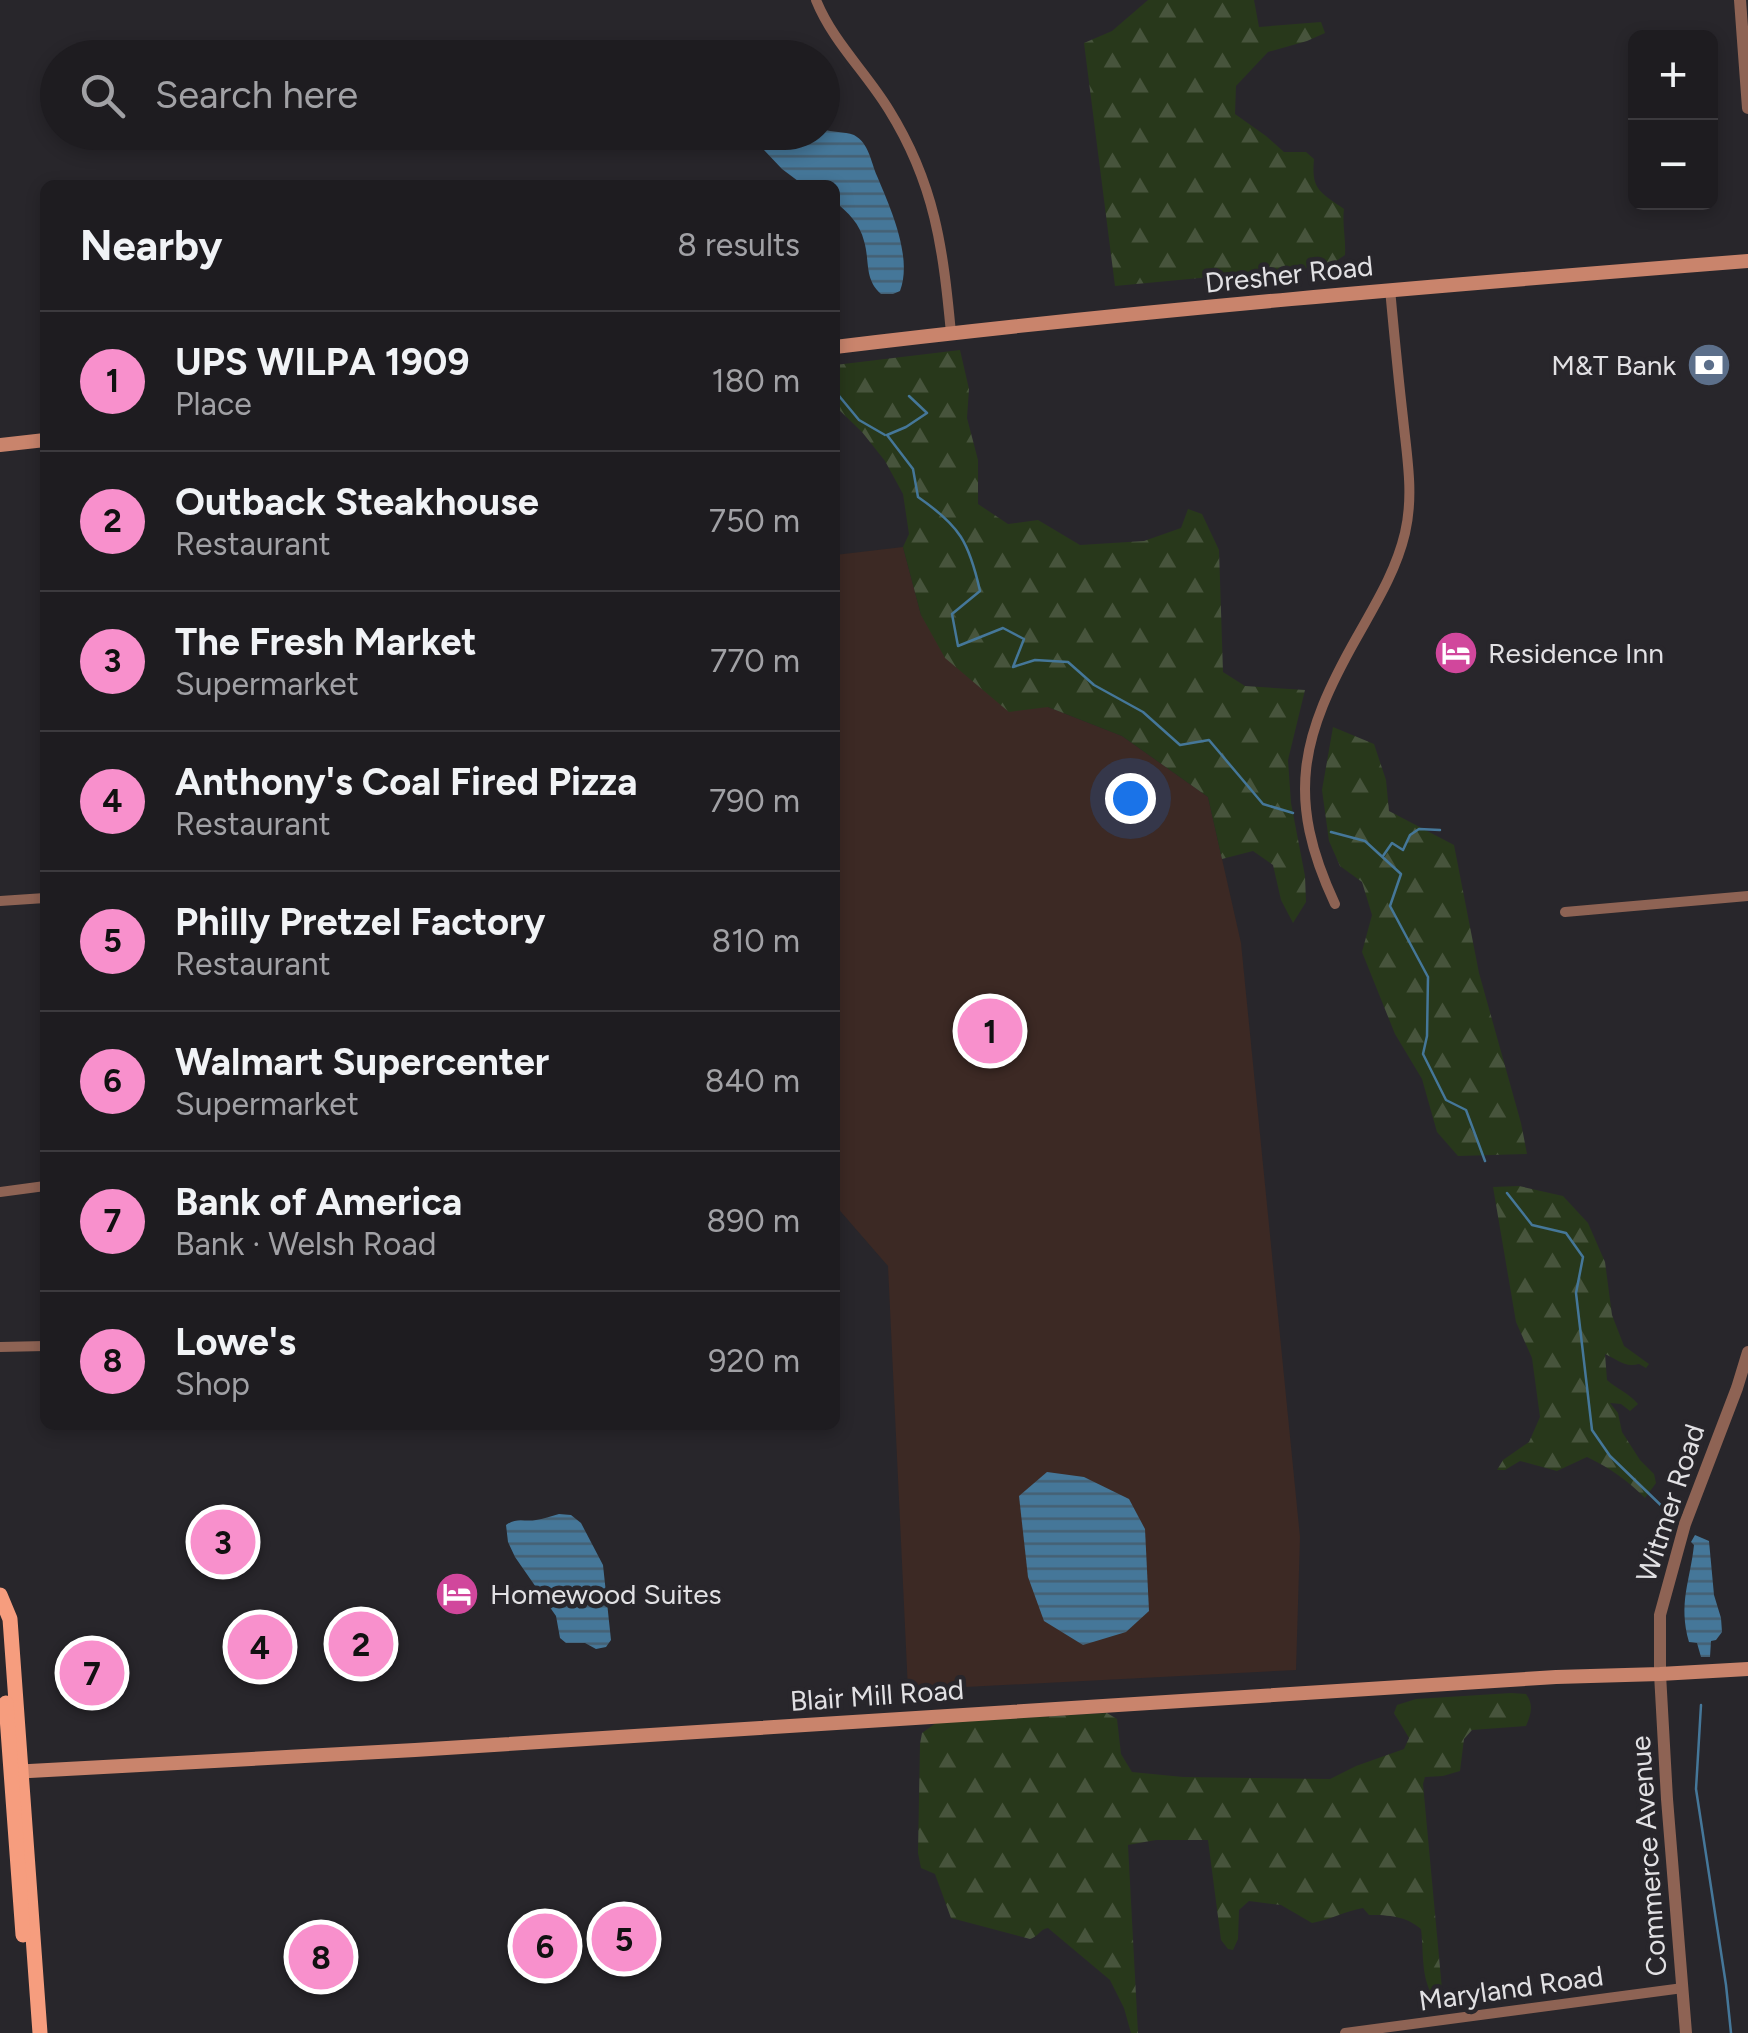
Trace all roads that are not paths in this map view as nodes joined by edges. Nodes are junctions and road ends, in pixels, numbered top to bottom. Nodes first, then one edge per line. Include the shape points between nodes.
1 (816, 0) edge
2 (1740, 0) edge
3 (838, 40) edge
4 (840, 43) edge
5 (1748, 108) edge
6 (1748, 260) edge
7 (1390, 289) junction
8 (951, 333) junction
9 (840, 346) edge
10 (40, 441) edge
11 (0, 445) edge
12 (1748, 896) edge
13 (40, 898) edge
14 (0, 901) edge
15 (1335, 904) dead end
16 (1565, 912) dead end
17 (40, 1187) edge
18 (0, 1192) edge
19 (0, 1346) edge
20 (40, 1346) edge
21 (1748, 1352) edge
22 (0, 1595) edge
23 (1, 1643) edge
24 (1748, 1669) edge
25 (1660, 1674) junction
26 (8, 1772) edge
27 (0, 1810) edge
28 (17, 1876) junction
29 (1683, 1988) junction
30 (40, 2031) edge
31 (1344, 2033) edge
32 (1686, 2033) edge

1 - 3 street
2 - 5 street
4 - 8 street via 887,106 924,176 945,264
6 - 7 main road, Dresher Road
7 - 8 main road, Dresher Road
7 - 15 street via 1408,519 1396,565 1322,704 1304,778 1312,847
8 - 9 main road, Dresher Road
10 - 11 main road
12 - 16 street
13 - 14 street
17 - 18 street
19 - 20 street
21 - 25 street, Witmer Road via 1681,1537 1660,1615
22 - 23 main road
22 - 26 main road via 10,1619
23 - 26 main road
24 - 25 main road, Blair Mill Road
25 - 26 main road, Blair Mill Road
25 - 29 street, Commerce Avenue
26 - 28 main road
26 - 30 main road
27 - 28 main road
28 - 30 main road via 28,1994
29 - 31 street, Maryland Road
29 - 32 street, Commerce Avenue

